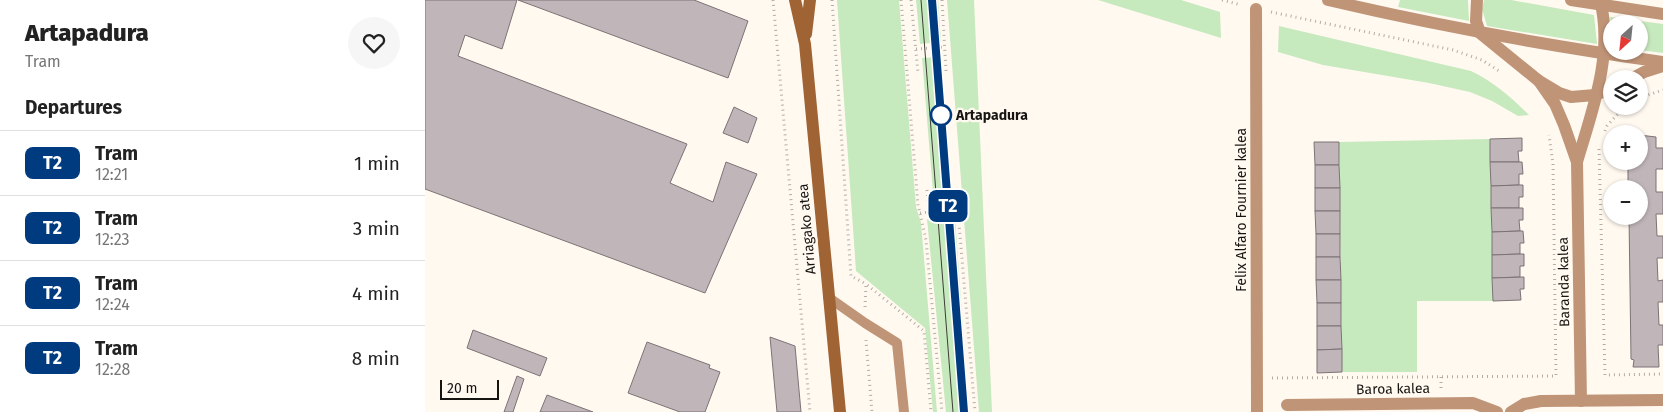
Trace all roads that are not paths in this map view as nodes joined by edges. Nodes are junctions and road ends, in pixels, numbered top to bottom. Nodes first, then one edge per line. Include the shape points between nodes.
1 (795, 0) edge
2 (810, 0) edge
3 (1327, 0) edge
4 (1477, 0) edge
5 (1571, 0) edge
6 (1601, 2) edge
7 (1256, 9) road end
8 (1663, 14) edge
9 (1603, 16) edge
10 (1480, 32) junction
11 (805, 44) junction
12 (1603, 54) edge
13 (1603, 59) edge
14 (1648, 60) edge
15 (1663, 62) edge
16 (1663, 66) edge
17 (1648, 71) edge
18 (1539, 81) junction
19 (1603, 92) edge
20 (1595, 95) junction
21 (1577, 162) junction
22 (828, 297) junction
23 (1663, 400) edge
24 (1581, 401) junction
25 (1287, 405) dead end
26 (840, 412) edge
27 (904, 412) edge
28 (1257, 412) edge
29 (1497, 412) edge
30 (1511, 412) edge

1 - 11 main road, Arriagako atea
2 - 11 main road, Arriagako atea
3 - 10 street
4 - 10 street via 1476,21
5 - 6 street
6 - 8 street
6 - 9 street, Baranda kalea
7 - 28 street, Felix Alfaro Fournier kalea
10 - 12 street
10 - 18 street
11 - 22 main road, Arriagako atea
13 - 20 street, Baranda kalea
14 - 15 street
16 - 17 street
18 - 20 street via 1571,97
18 - 21 street, Baranda kalea via 1555,104
19 - 20 street
20 - 21 street, Baranda kalea
21 - 24 street, Baranda kalea
22 - 26 main road, Arriagako atea
22 - 27 lane via 897,343
23 - 24 street
24 - 30 street via 1541,401 1524,404
25 - 29 street, Baroa kalea via 1473,403

